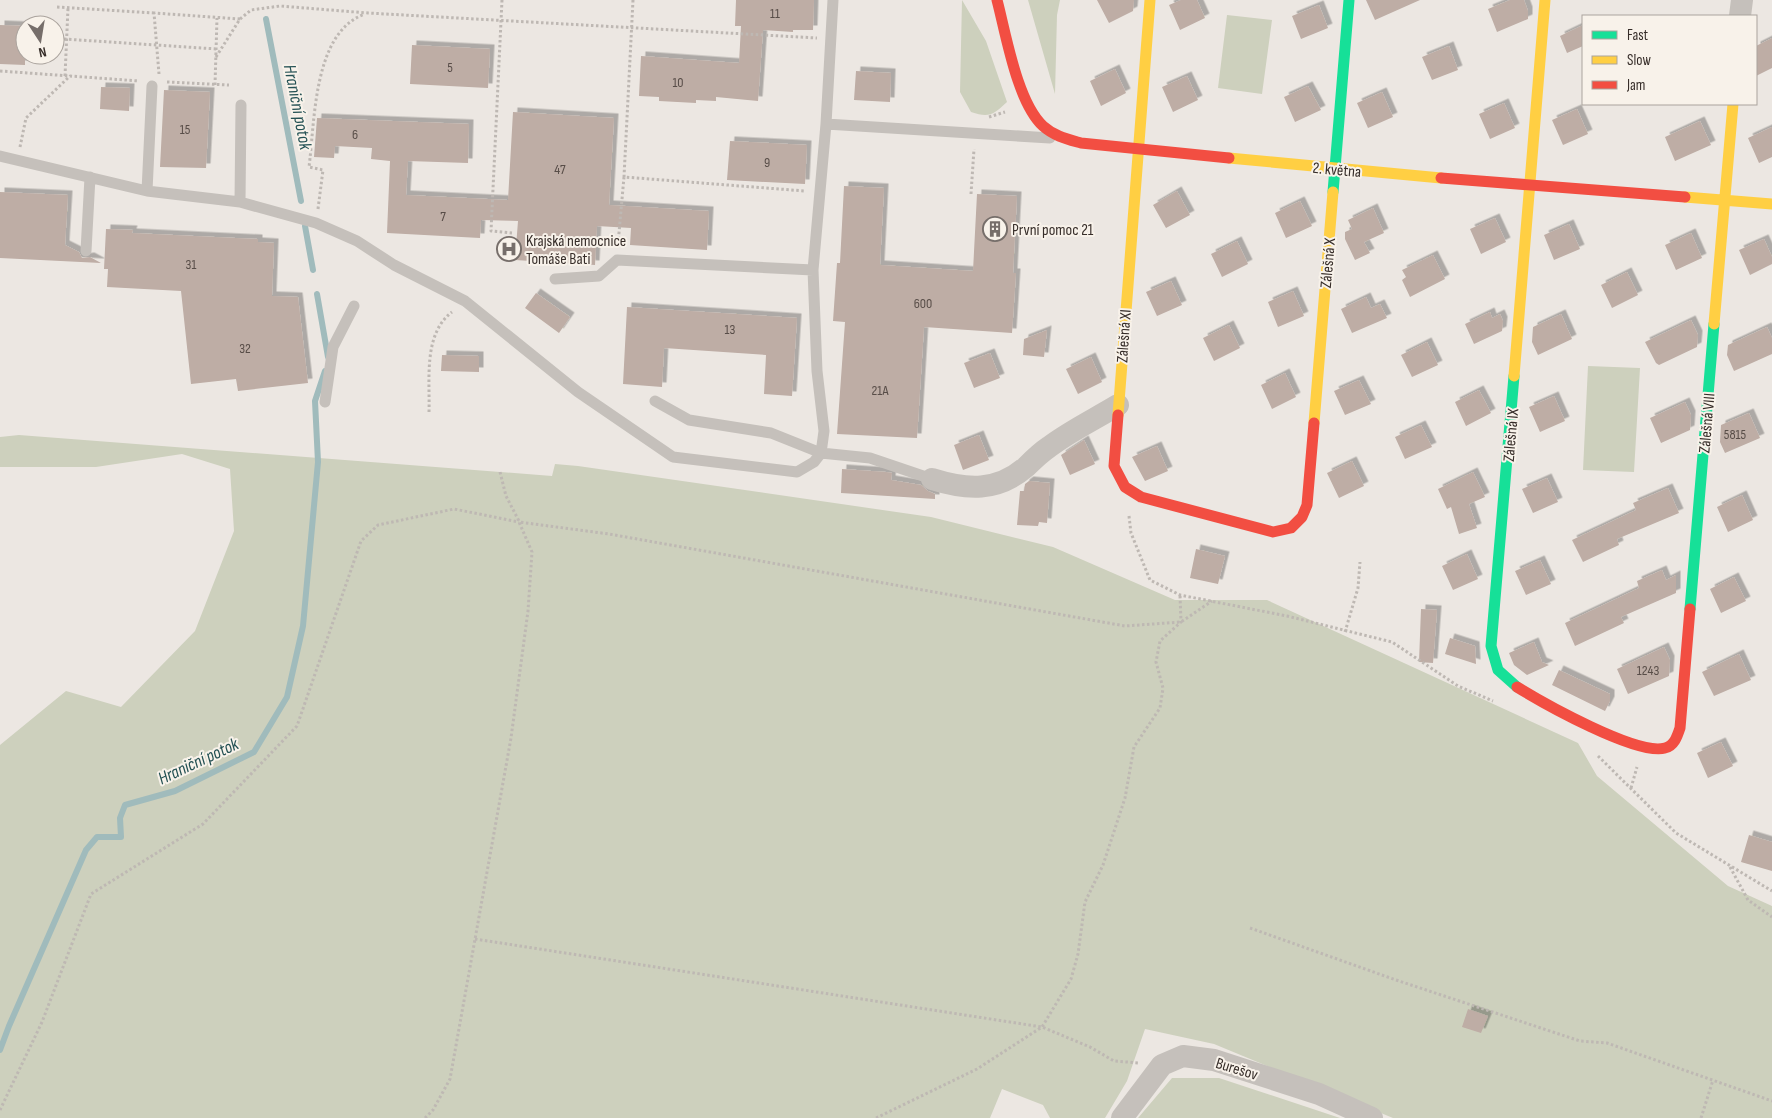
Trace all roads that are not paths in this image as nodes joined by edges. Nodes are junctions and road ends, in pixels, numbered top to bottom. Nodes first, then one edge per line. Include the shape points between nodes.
1 (833, 0) edge
2 (997, 0) edge
3 (1150, 0) edge
4 (1349, 0) edge
5 (1546, 0) edge
6 (1742, 0) edge
7 (1740, 15) edge
8 (152, 86) dead end
9 (241, 105) dead end
10 (1733, 105) edge
11 (826, 124) junction
12 (1066, 140) junction
13 (1137, 150) junction
14 (0, 156) edge
15 (1335, 169) junction
16 (90, 177) junction
17 (1531, 183) junction
18 (147, 191) junction
19 (1725, 200) junction
20 (240, 202) junction
21 (1772, 204) edge
22 (86, 251) dead end
23 (813, 270) junction
24 (555, 279) dead end
25 (354, 306) dead end
26 (655, 401) dead end
27 (325, 402) dead end
28 (1118, 405) junction
29 (821, 452) junction
30 (932, 479) joint
31 (1125, 487) joint
32 (1675, 742) joint
33 (1122, 1118) edge
34 (1372, 1118) edge

1 - 11 lane
2 - 12 street, 2. května via 1024,98 1043,126
3 - 13 street, Zálešná XI
4 - 15 street, Zálešná X
5 - 17 street, Zálešná IX
6 - 7 street
8 - 18 lane
9 - 20 lane
10 - 19 street, Zálešná VIII
11 - 12 lane
11 - 23 lane
12 - 13 street, 2. května
13 - 15 street, 2. května
13 - 28 street, Zálešná XI
14 - 16 lane
15 - 17 street, 2. května
15 - 31 street, Zálešná X via 1308,499 1298,525 1282,531 1265,531 1141,497
16 - 18 lane
16 - 22 lane
17 - 19 street, 2. května
17 - 32 street, Zálešná IX via 1491,638 1495,663 1503,676 1516,687 1619,739 1652,750 1669,747
18 - 20 lane
19 - 21 street, 2. května
19 - 32 street, Zálešná VIII via 1680,728
20 - 29 lane via 316,222 358,241 394,265 465,301 578,392 672,458 790,472 805,469
23 - 24 lane via 617,260 599,276
23 - 29 lane via 817,371 824,431
25 - 27 lane via 333,347
26 - 29 lane via 690,420 771,433
28 - 30 street via 1050,446 1003,482 972,488
28 - 31 street, Zálešná XI via 1113,461
29 - 30 lane via 870,458
33 - 34 street, Burešov via 1162,1064 1183,1056 1214,1060 1319,1094

